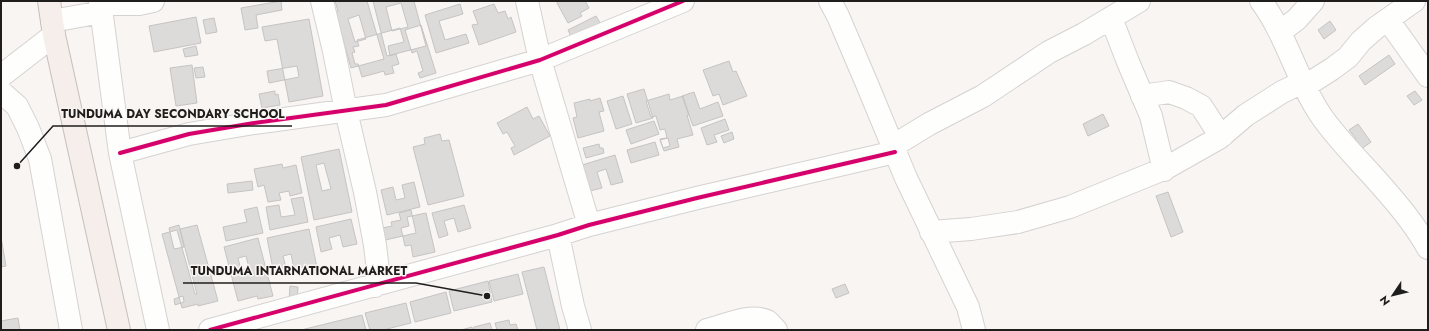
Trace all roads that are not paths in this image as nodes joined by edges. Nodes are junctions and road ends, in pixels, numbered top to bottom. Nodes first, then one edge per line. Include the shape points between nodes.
1 (153, 1) edge
2 (322, 1) edge
3 (527, 1) edge
4 (683, 1) edge
5 (830, 1) edge
6 (1140, 1) edge
7 (1261, 1) edge
8 (1313, 1) edge
9 (1414, 1) edge
10 (101, 6) edge
11 (1111, 18) junction
12 (52, 19) edge
13 (1388, 20) junction
14 (1280, 32) junction
15 (540, 60) junction
16 (1, 76) edge
17 (1428, 76) edge
18 (1304, 84) junction
19 (1, 92) edge
20 (1142, 96) junction
21 (346, 111) junction
22 (1222, 135) junction
23 (894, 149) junction
24 (120, 153) junction
25 (1164, 170) junction
26 (589, 225) junction
27 (931, 232) junction
28 (558, 235) junction
29 (1428, 248) edge
30 (374, 286) junction
31 (71, 330) edge
32 (119, 330) edge
33 (158, 330) edge
34 (210, 330) edge
35 (580, 330) edge
36 (707, 330) edge
37 (776, 330) edge
38 (974, 330) edge

1 - 10 street
2 - 21 street
3 - 15 street
4 - 15 street
5 - 23 street
6 - 11 street
7 - 14 street
8 - 14 street via 1297,19
9 - 13 street
10 - 12 street
10 - 24 street
11 - 20 street
11 - 23 street via 1049,52 982,96 929,124
12 - 16 street
12 - 32 highway
13 - 17 street
13 - 18 street via 1362,41 1348,57
14 - 18 street
15 - 21 street via 386,105
15 - 26 street
18 - 22 street via 1282,92 1246,115
18 - 29 street via 1322,117 1387,191
19 - 31 street via 17,106 40,159
20 - 22 street via 1169,92 1186,98 1201,106
20 - 25 street via 1151,116
21 - 24 street via 189,134
21 - 30 street via 375,245 378,271
22 - 25 street
23 - 26 street
23 - 27 street
24 - 33 street
25 - 27 street via 1070,207 1018,222
26 - 28 street
27 - 38 street via 968,307
28 - 30 street
28 - 35 street
30 - 34 street
36 - 37 street via 755,318 767,322

